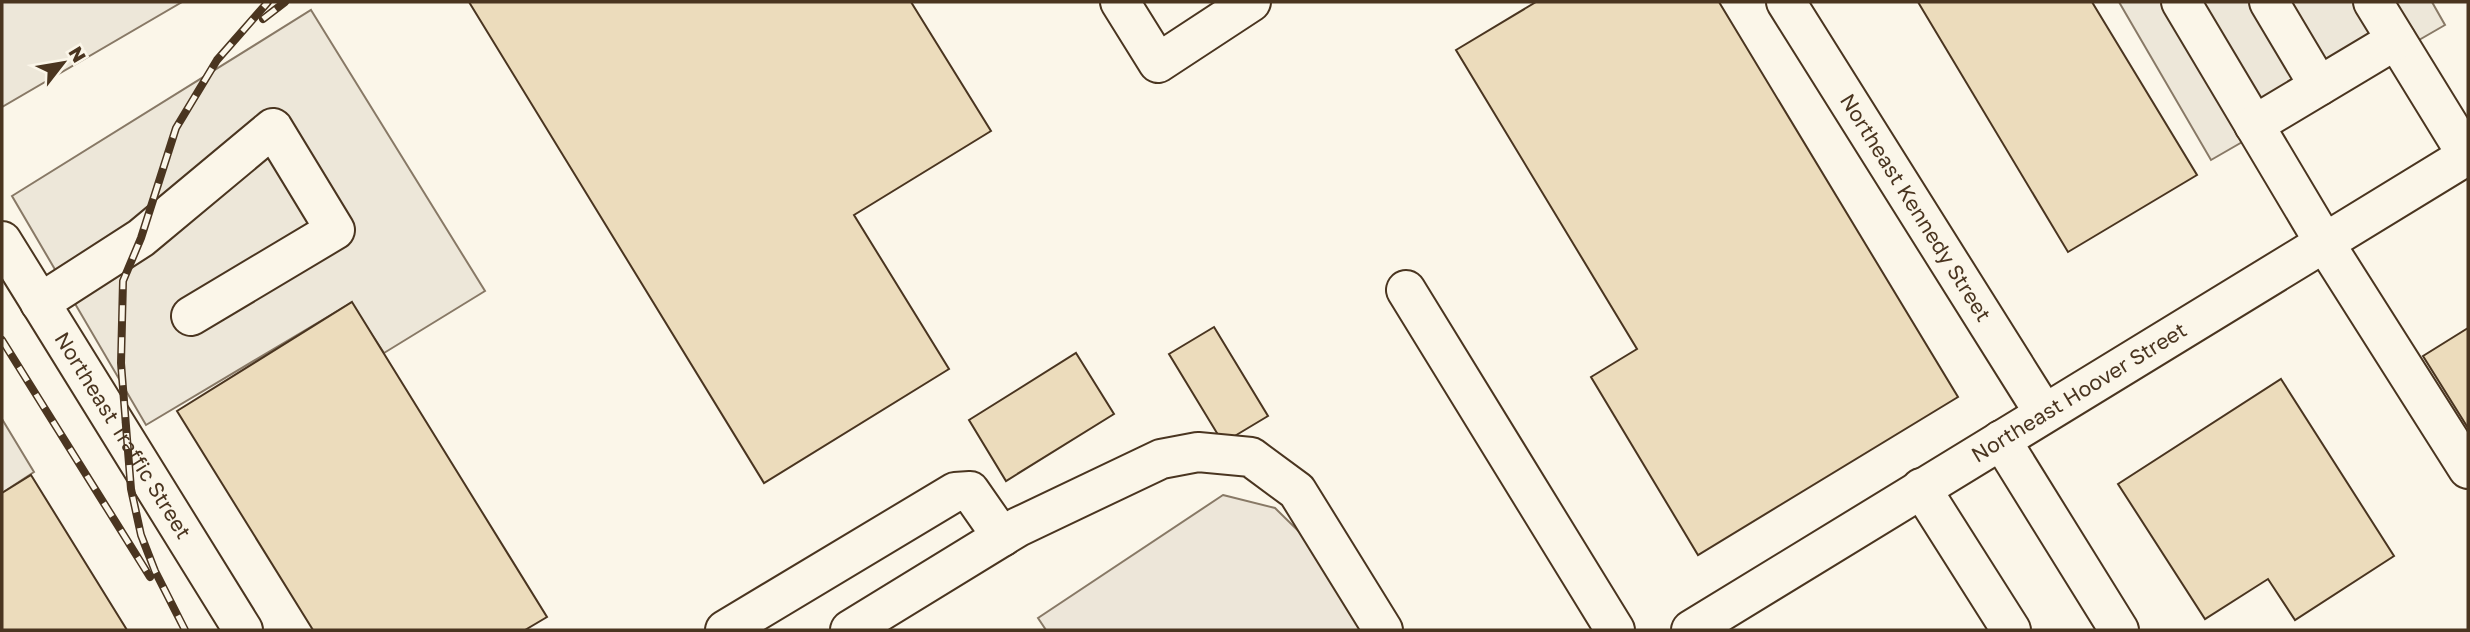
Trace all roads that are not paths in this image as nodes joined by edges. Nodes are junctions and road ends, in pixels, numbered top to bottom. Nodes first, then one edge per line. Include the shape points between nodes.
1 (1120, 2) edge
2 (1251, 2) edge
3 (1786, 2) edge
4 (2180, 2) edge
5 (2269, 2) edge
6 (2372, 2) edge
7 (2396, 40) junction
8 (2319, 86) junction
9 (2254, 125) junction
10 (2468, 155) edge
11 (2, 241) edge
12 (2324, 242) junction
13 (1406, 290) dead end
14 (40, 303) junction
15 (191, 316) dead end
16 (2044, 414) junction
17 (2001, 440) junction
18 (2468, 469) edge
19 (1922, 488) junction
20 (1002, 537) junction
21 (243, 630) edge
22 (724, 630) edge
23 (850, 630) edge
24 (1383, 630) edge
25 (1615, 630) edge
26 (1691, 630) edge
27 (2011, 630) edge
28 (2119, 630) edge

1 - 2 street via 1158,63
3 - 16 street, Northeast Kennedy Street
4 - 9 street
5 - 8 street
6 - 7 street
7 - 8 street
7 - 10 street
8 - 9 street
9 - 12 street
10 - 12 street, Northeast Hoover Street
11 - 14 street, Northeast Traffic Street
12 - 16 street, Northeast Hoover Street
12 - 18 street
13 - 25 street
14 - 15 street via 141,238 273,128 335,230
14 - 21 street, Northeast Traffic Street
16 - 17 street, Northeast Hoover Street
17 - 19 street, Northeast Hoover Street
17 - 28 street
19 - 26 street, Northeast Hoover Street
19 - 27 street
20 - 22 street via 970,491 955,492
20 - 23 street
20 - 24 street via 1161,459 1198,452 1251,457 1297,491

